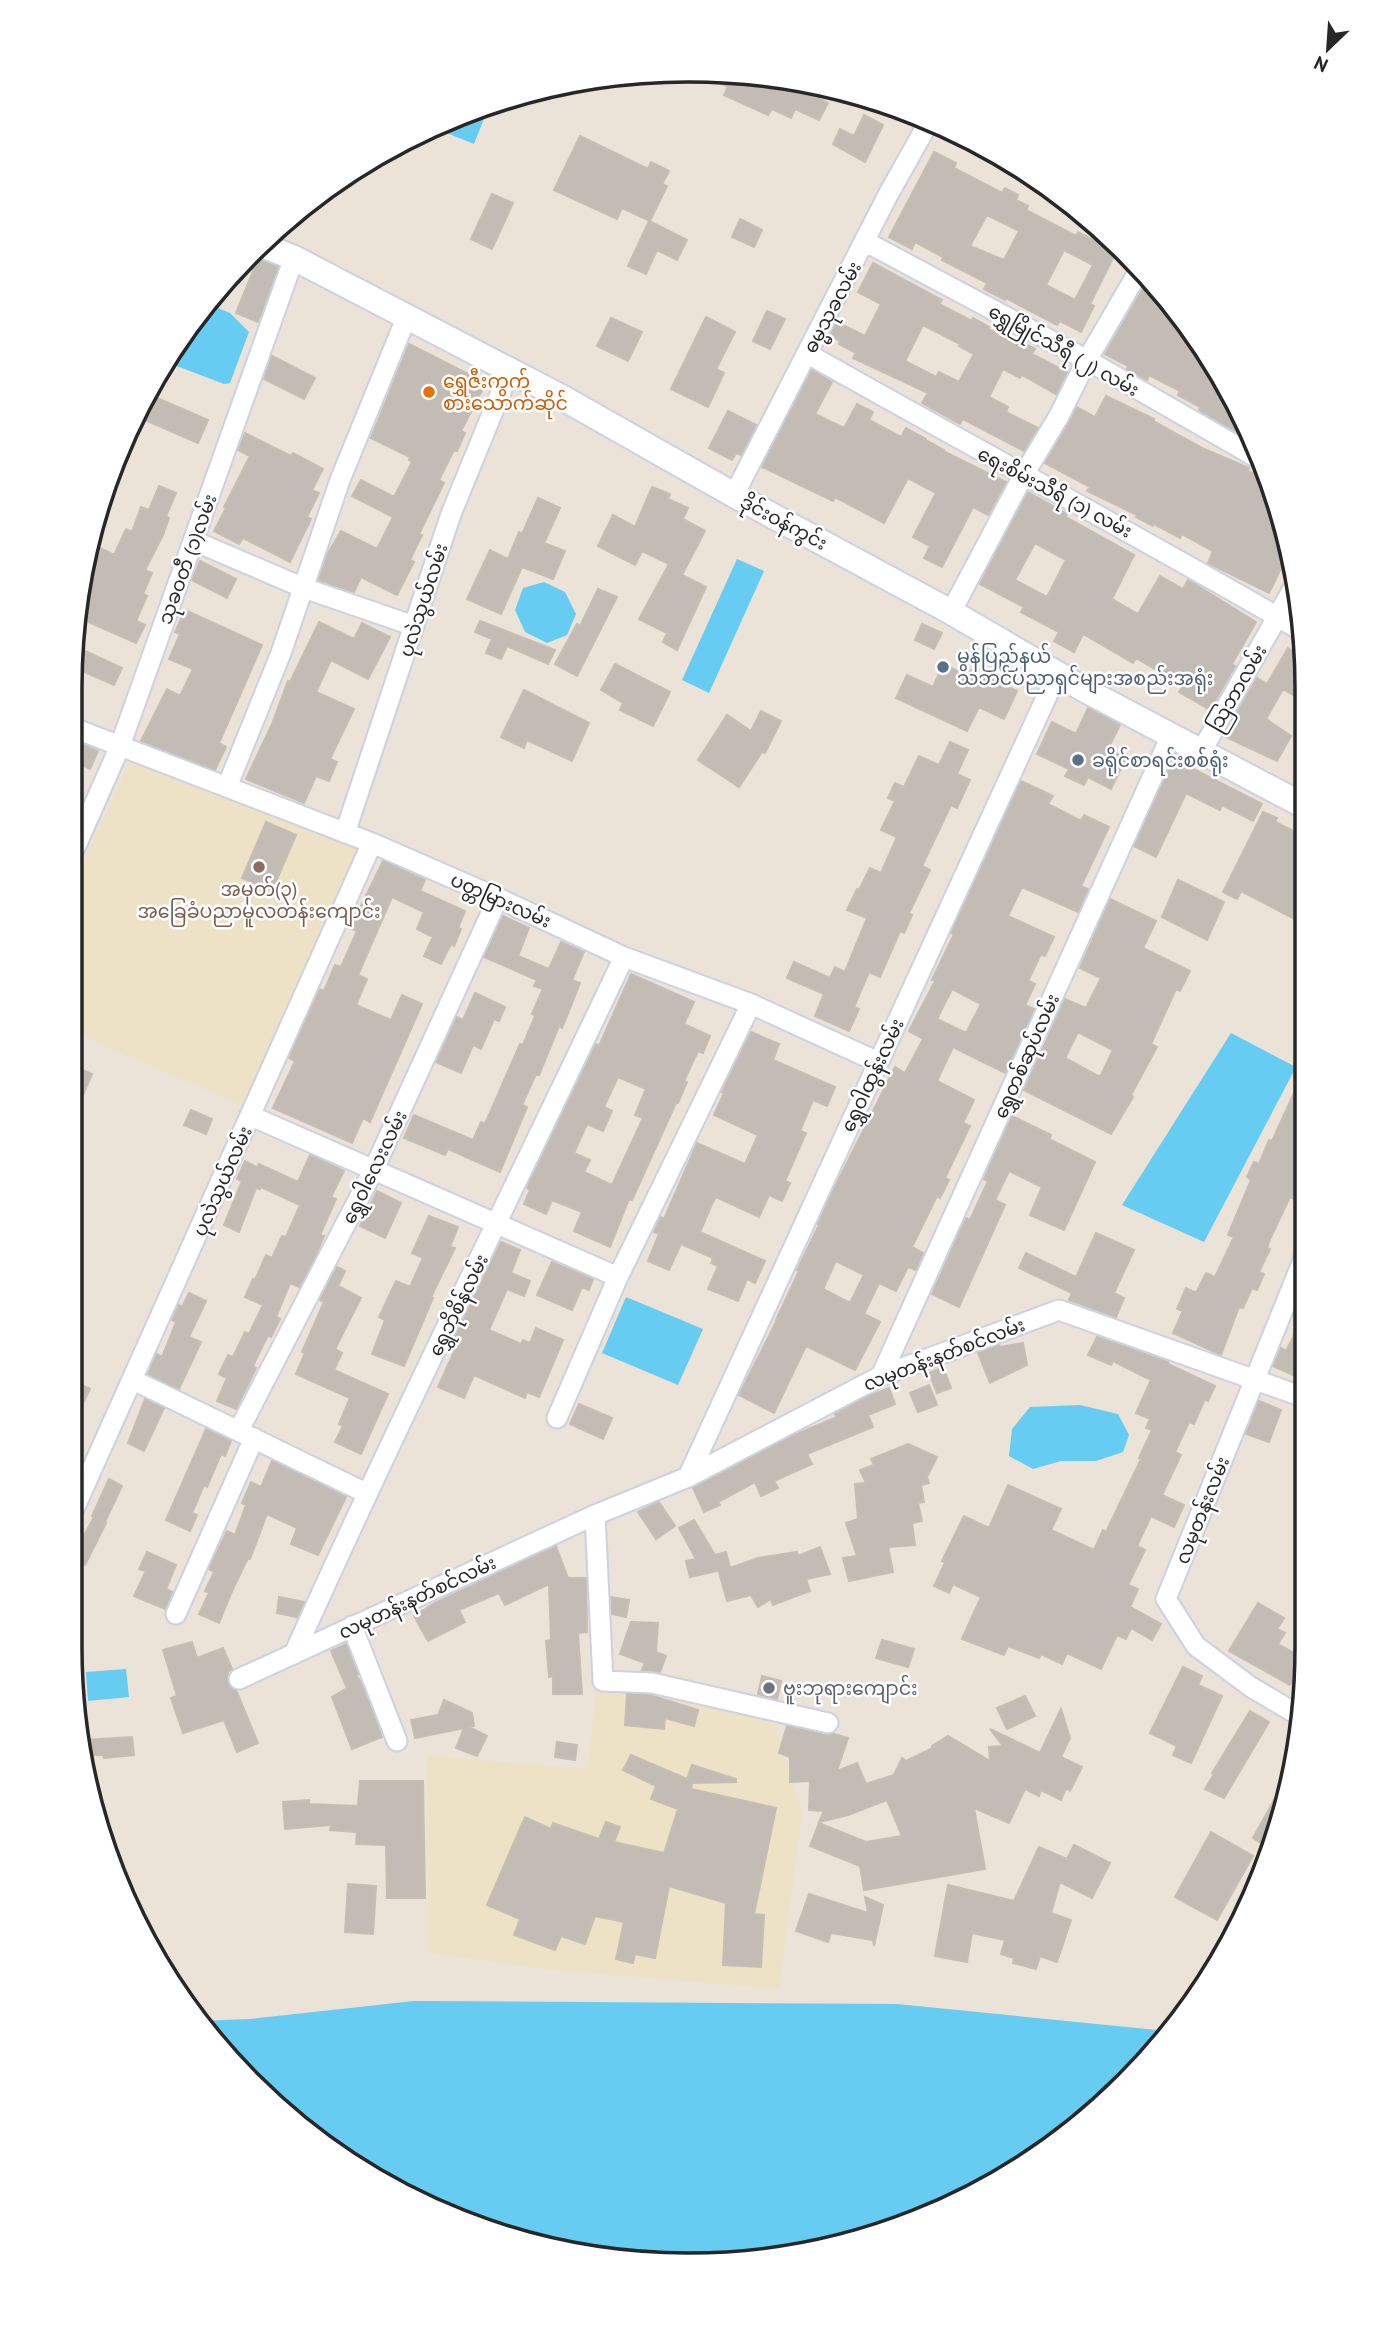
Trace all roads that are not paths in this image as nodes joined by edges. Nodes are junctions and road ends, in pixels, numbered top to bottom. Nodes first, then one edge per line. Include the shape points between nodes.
1 (925, 130) edge
2 (866, 242) junction
3 (272, 249) edge
4 (294, 258) junction
5 (1134, 279) edge
6 (407, 316) junction
7 (807, 354) junction
8 (1087, 360) junction
9 (510, 370) junction
10 (1247, 452) edge
11 (1023, 476) junction
12 (734, 495) junction
13 (194, 541) junction
14 (304, 588) junction
15 (1288, 598) edge
16 (951, 612) junction
17 (1278, 617) junction
18 (1291, 625) edge
19 (414, 626) junction
20 (1057, 674) junction
21 (82, 731) edge
22 (1171, 736) junction
23 (121, 746) junction
24 (1201, 752) junction
25 (226, 787) junction
26 (1295, 801) edge
27 (82, 833) edge
28 (345, 833) junction
29 (372, 843) junction
30 (498, 898) junction
31 (624, 957) junction
32 (751, 1004) junction
33 (878, 1062) junction
34 (251, 1116) junction
35 (374, 1169) junction
36 (498, 1224) junction
37 (618, 1277) junction
38 (1295, 1280) edge
39 (881, 1376) junction
40 (133, 1380) junction
41 (1255, 1380) junction
42 (1295, 1394) edge
43 (557, 1418) dead end
44 (247, 1434) junction
45 (688, 1477) junction
46 (82, 1492) edge
47 (366, 1493) junction
48 (595, 1515) junction
49 (176, 1614) dead end
50 (352, 1626) junction
51 (294, 1654) junction
52 (239, 1679) dead end
53 (1291, 1711) edge
54 (828, 1723) dead end
55 (397, 1741) dead end

1 - 2 street, ဓမ္မသုခလမ်း
2 - 7 street, ဓမ္မသုခလမ်း
2 - 8 street, ရွှေမြိုင်သီရီ (၂) လမ်း
3 - 4 street, ဒိုင်းဝန်ကွင်း
4 - 6 street, ဒိုင်းဝန်ကွင်း
4 - 13 street, သုခဝတီ (၁)လမ်း
5 - 8 street
6 - 9 street, ဒိုင်းဝန်ကွင်း
6 - 14 street via 340,480
7 - 11 street, ရေးစိမ်းသီရိ (၁) လမ်း
7 - 12 street, ဓမ္မသုခလမ်း
8 - 10 street, ရွှေမြိုင်သီရီ (၂) လမ်း
8 - 11 street
9 - 12 street, ဒိုင်းဝန်ကွင်း
9 - 19 street, ပုလဲသွယ်လမ်း via 451,514
11 - 16 street
11 - 17 street, ရေးစိမ်းသီရိ (၁) လမ်း
12 - 16 street, ဒိုင်းဝန်ကွင်း
13 - 14 street
13 - 23 street, သုခဝတီ (၁)လမ်း
14 - 19 street
14 - 25 street
15 - 17 street, သြဘာလမ်း
16 - 20 street, ဒိုင်းဝန်ကွင်း
17 - 18 street, ရေးစိမ်းသီရိ (၁) လမ်း
17 - 24 street, သြဘာလမ်း
19 - 28 street, ပုလဲသွယ်လမ်း
20 - 22 street, ဒိုင်းဝန်ကွင်း
20 - 33 street, ရွှေဝါထွန်းလမ်း
21 - 23 street, ပတ္တမြားလမ်း
22 - 24 street, ဒိုင်းဝန်ကွင်း
22 - 39 street, ရွှေတစ်ဆုပ်လမ်း
23 - 25 street, ပတ္တမြားလမ်း
23 - 27 street, သုခဝတီ (၁)လမ်း
24 - 26 street, ဒိုင်းဝန်ကွင်း
25 - 28 street, ပတ္တမြားလမ်း
28 - 29 street, ပတ္တမြားလမ်း
29 - 30 street, ပတ္တမြားလမ်း
29 - 34 street, ပုလဲသွယ်လမ်း
30 - 31 street, ပတ္တမြားလမ်း
30 - 35 street, ရွှေဝါလေးလမ်း
31 - 32 street, ပတ္တမြားလမ်း
31 - 36 street, ရွှေဘိုစိန်လမ်း
32 - 33 street, ပတ္တမြားလမ်း
32 - 37 street
33 - 45 street, ရွှေဝါထွန်းလမ်း
34 - 35 street
34 - 40 street, ပုလဲသွယ်လမ်း
35 - 36 street
35 - 44 street, ရွှေဝါလေးလမ်း
36 - 37 street
36 - 47 street, ရွှေဘိုစိန်လမ်း
37 - 43 street
38 - 41 street, လမုတန်းလမ်း
39 - 41 street, လမုတန်းနတ်စင်လမ်း via 1059,1310
39 - 45 street, လမုတန်းနတ်စင်လမ်း
40 - 44 street
40 - 46 street, ပုလဲသွယ်လမ်း
41 - 42 street, လမုတန်းနတ်စင်လမ်း
41 - 53 street, လမုတန်းလမ်း via 1166,1599 1196,1646
44 - 47 street
44 - 49 street, ရွှေဝါလေးလမ်း
45 - 48 street, လမုတန်းနတ်စင်လမ်း
47 - 51 street, ရွှေဘိုစိန်လမ်း
48 - 50 street, လမုတန်းနတ်စင်လမ်း
48 - 54 street via 603,1681 652,1683
50 - 51 street, လမုတန်းနတ်စင်လမ်း
50 - 55 street
51 - 52 street, လမုတန်းနတ်စင်လမ်း

